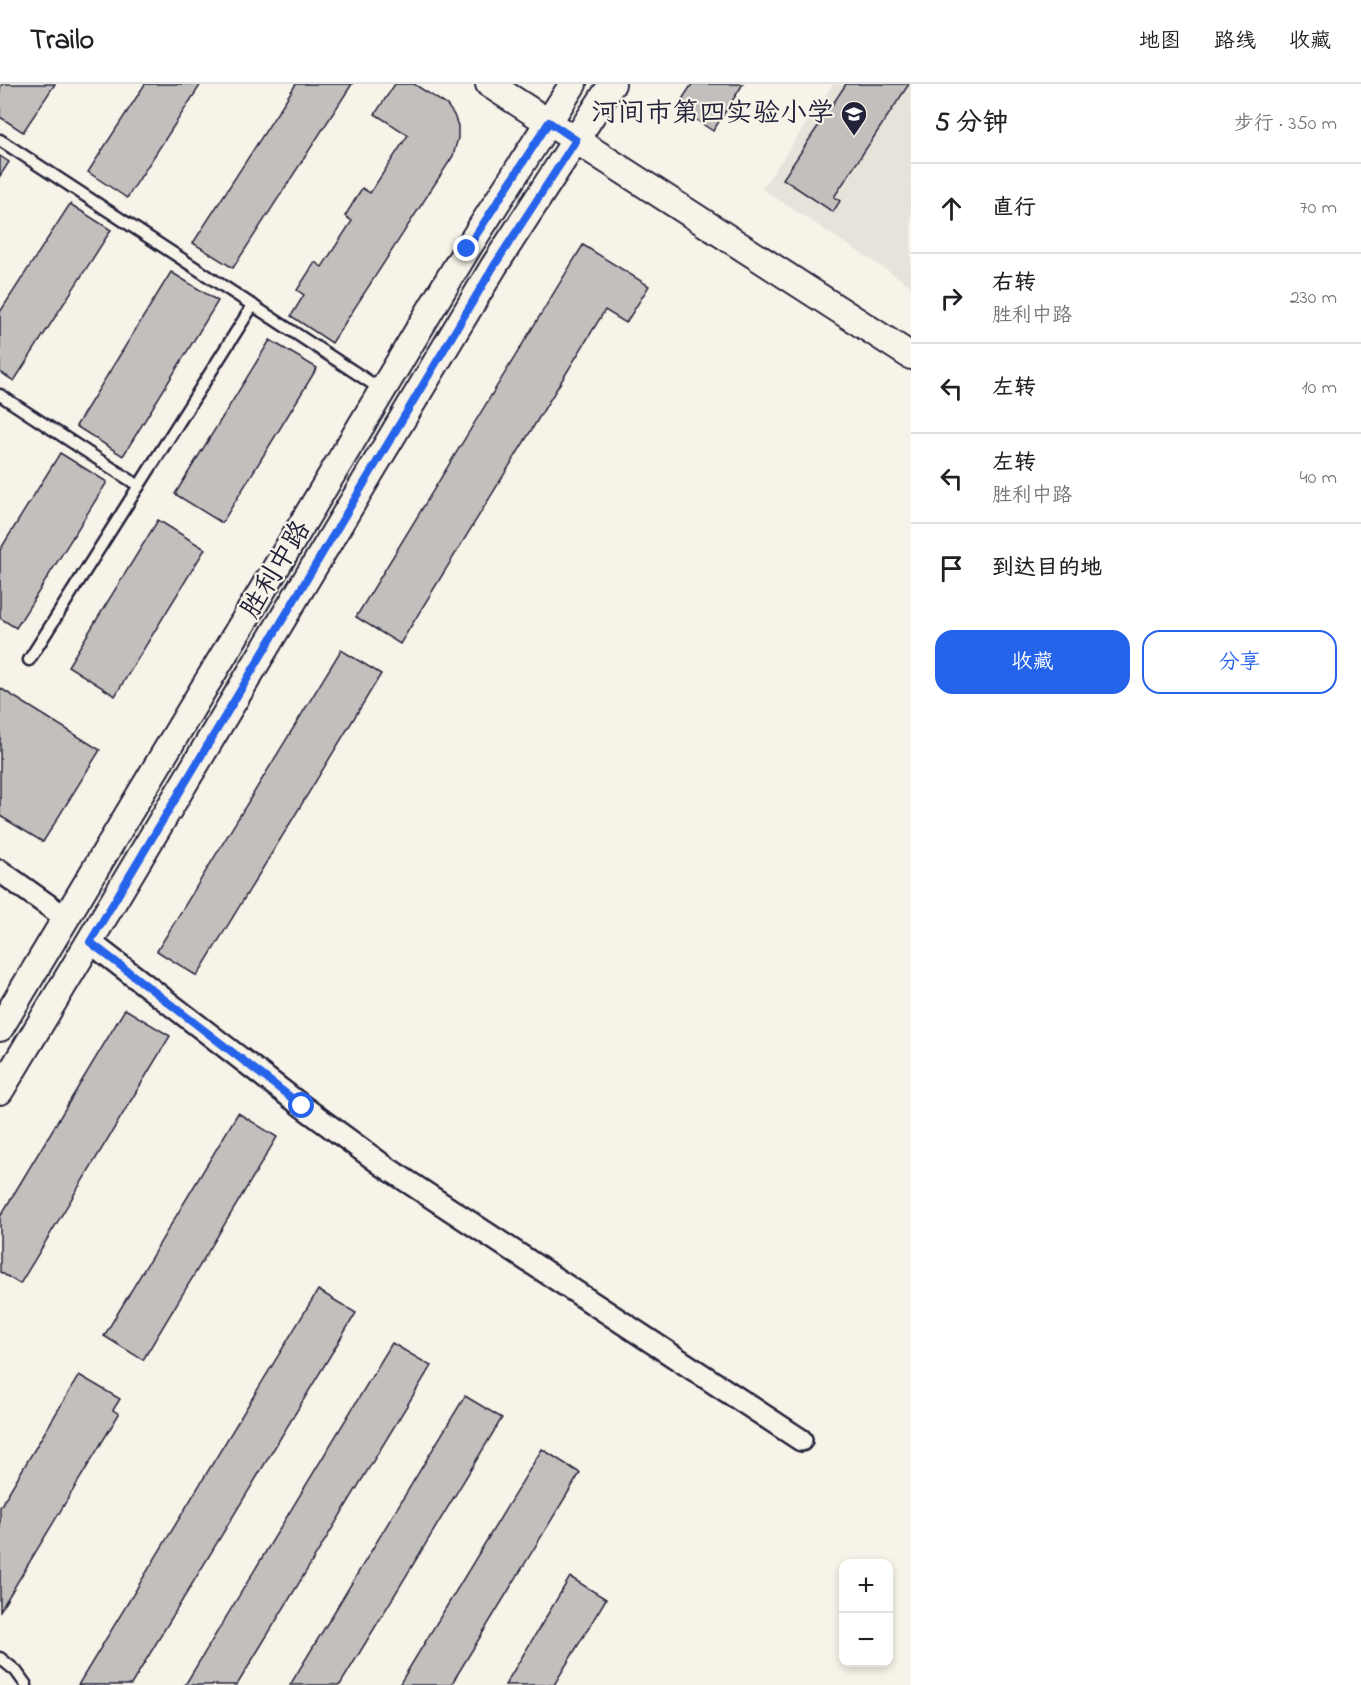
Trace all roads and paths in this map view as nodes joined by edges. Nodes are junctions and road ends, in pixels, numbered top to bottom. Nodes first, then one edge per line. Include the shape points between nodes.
1 (489, 84) edge
2 (573, 84) edge
3 (612, 84) edge
4 (549, 122) junction
5 (0, 140) edge
6 (576, 140) junction
7 (253, 305) junction
8 (911, 356) edge
9 (383, 390) junction
10 (0, 395) edge
11 (139, 486) junction
12 (29, 660) dead end
13 (0, 871) edge
14 (66, 918) junction
15 (90, 942) junction
16 (0, 1028) edge
17 (0, 1091) edge
18 (801, 1440) dead end
19 (0, 1658) edge
20 (26, 1685) edge

1 - 4 street
2 - 4 street, 胜利中路
3 - 6 street, 胜利中路
4 - 6 street
4 - 9 street, 胜利中路
5 - 7 lane
6 - 8 street
6 - 15 street, 胜利中路 via 494,266
7 - 9 lane
7 - 11 lane
9 - 14 street, 胜利中路
10 - 11 lane
11 - 12 lane
13 - 14 street
14 - 16 street, 胜利中路
15 - 17 street, 胜利中路
15 - 18 street via 384,1167
19 - 20 lane

